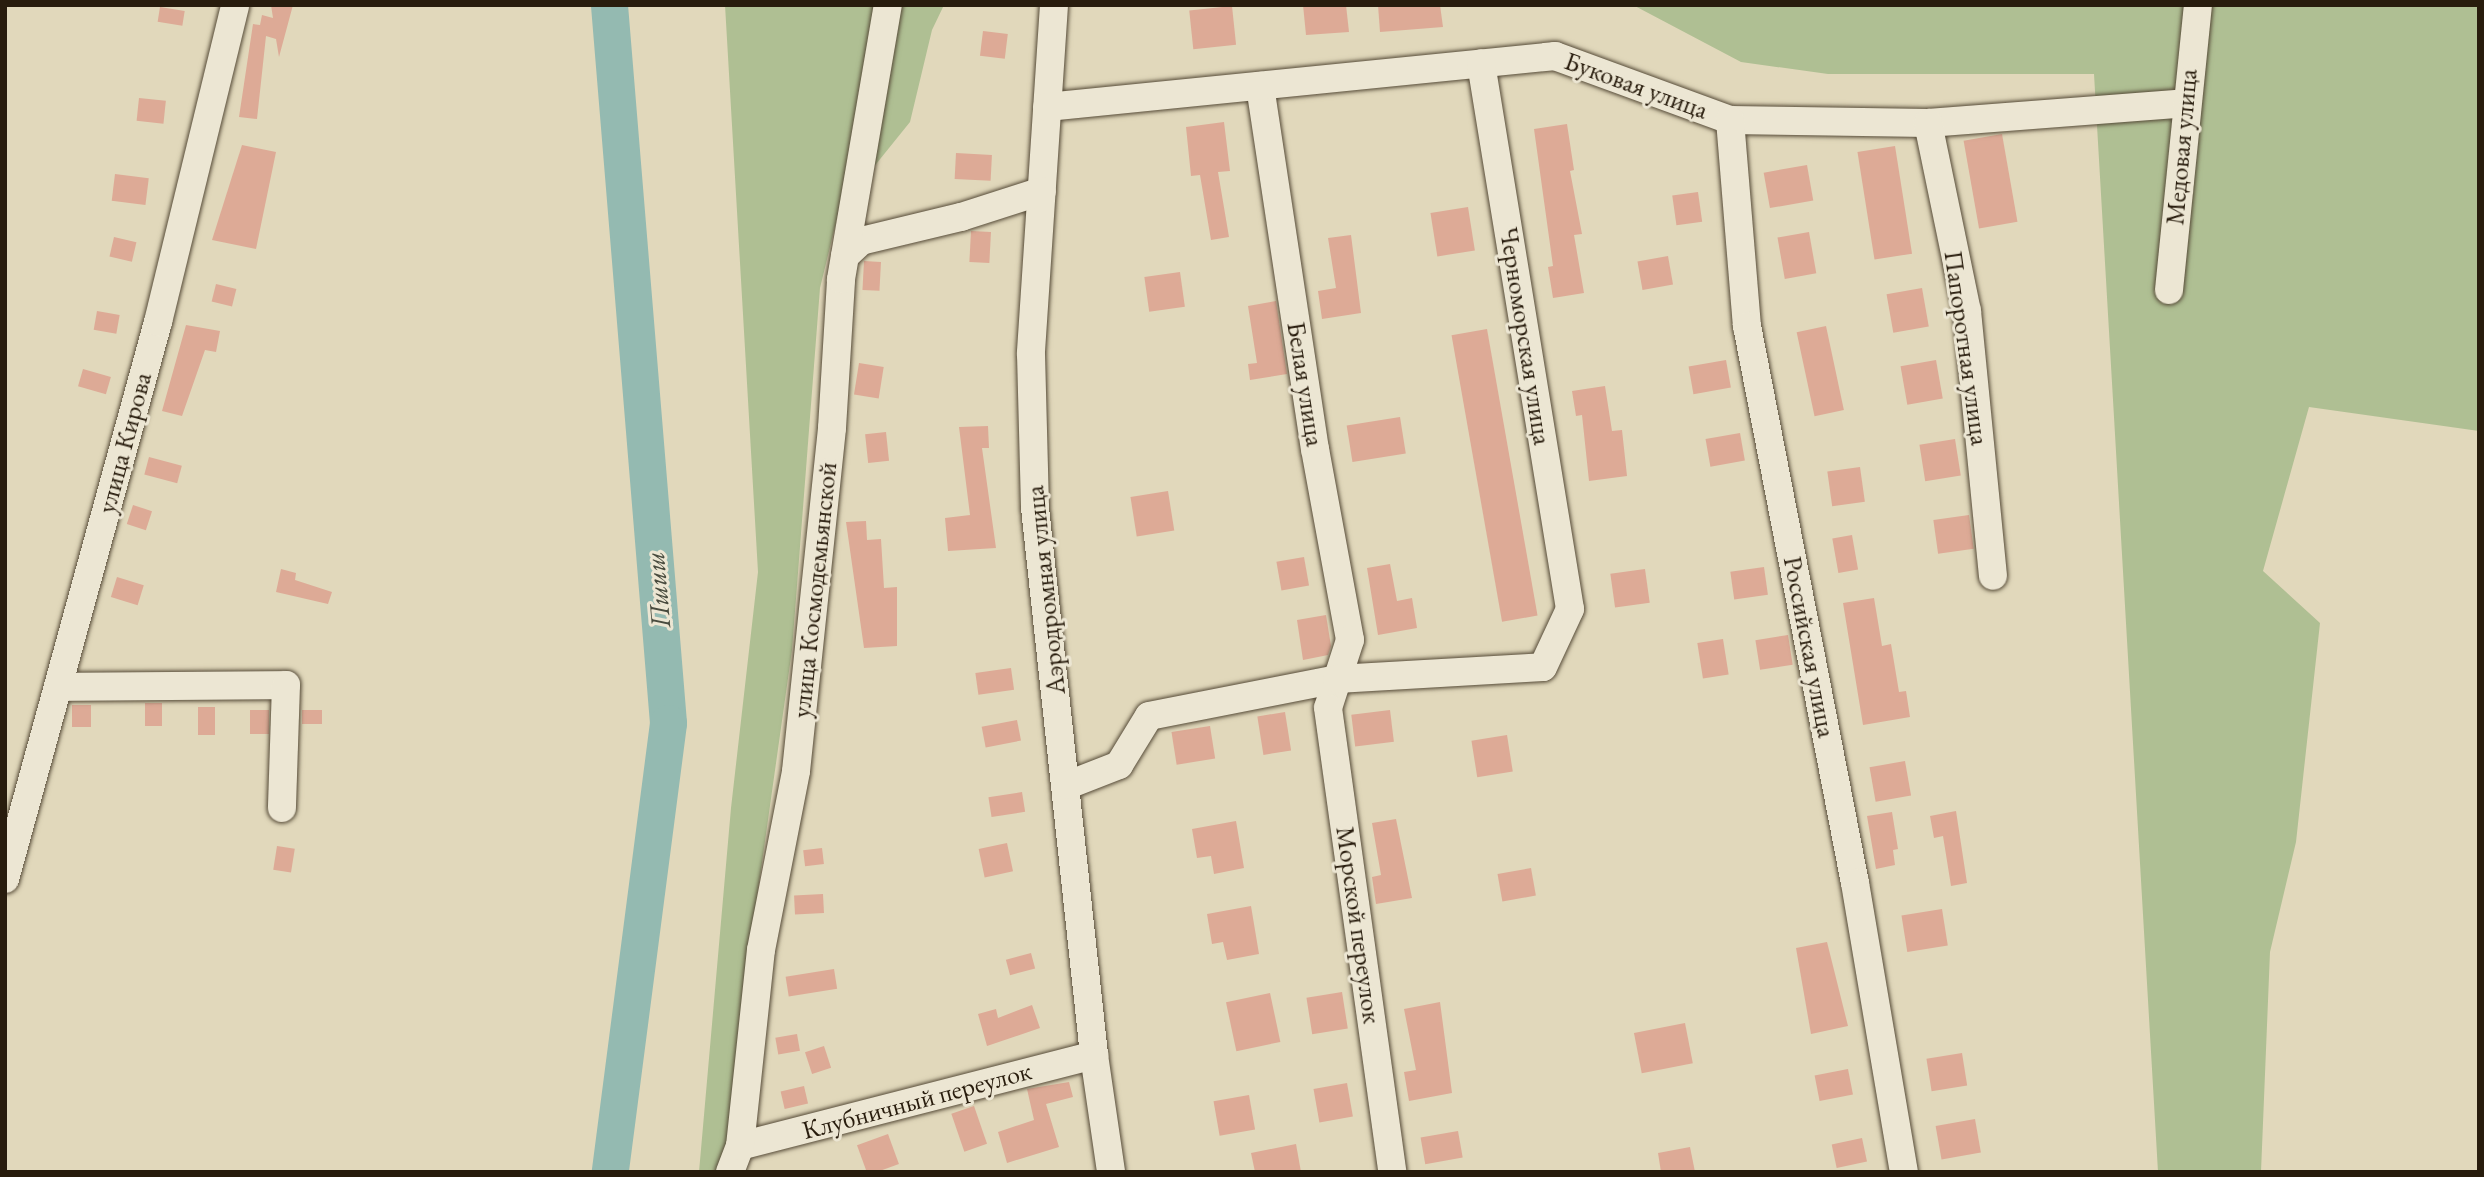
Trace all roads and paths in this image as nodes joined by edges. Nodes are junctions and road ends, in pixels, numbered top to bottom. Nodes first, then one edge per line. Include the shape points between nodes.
1 (235, 5) edge
2 (888, 5) edge
3 (1054, 5) edge
4 (2197, 5) edge
5 (1481, 63) junction
6 (1260, 86) junction
7 (2185, 103) junction
8 (1047, 107) junction
9 (1730, 120) junction
10 (1928, 123) junction
11 (1042, 191) junction
12 (845, 256) junction
13 (2169, 290) dead end
14 (1993, 576) dead end
15 (1337, 680) junction
16 (58, 687) junction
17 (1068, 785) junction
18 (282, 808) dead end
19 (5, 879) edge
20 (1094, 1055) junction
21 (735, 1159) edge
22 (1111, 1172) edge
23 (1392, 1172) edge
24 (1904, 1172) edge

1 - 16 street, улица Кирова via 158,322
2 - 12 street, улица Космодемьянской
3 - 8 street, Аэродромная улица
4 - 7 street, Медовая улица
5 - 6 street, Буковая улица
5 - 9 street, Буковая улица via 1555,56
5 - 15 street, Черноморская улица via 1570,609 1543,667
6 - 8 street, Буковая улица
6 - 15 street, Белая улица via 1315,449 1350,640
7 - 10 street, Буковая улица
7 - 13 street, Медовая улица
8 - 11 street, Аэродромная улица
9 - 10 street, Буковая улица
9 - 24 street, Российская улица via 1747,326 1855,883
10 - 14 street, Папоротная улица via 1967,312
11 - 12 street via 861,242
11 - 17 street, Аэродромная улица via 1031,354 1035,508
12 - 21 street, улица Космодемьянской via 796,771 761,950
15 - 17 street via 1149,716 1119,765
15 - 23 street, Морской переулок via 1328,708
16 - 18 street via 286,685
16 - 19 street, улица Кирова
17 - 20 street, Аэродромная улица
20 - 21 street, Клубничный переулок
20 - 22 street, Аэродромная улица

